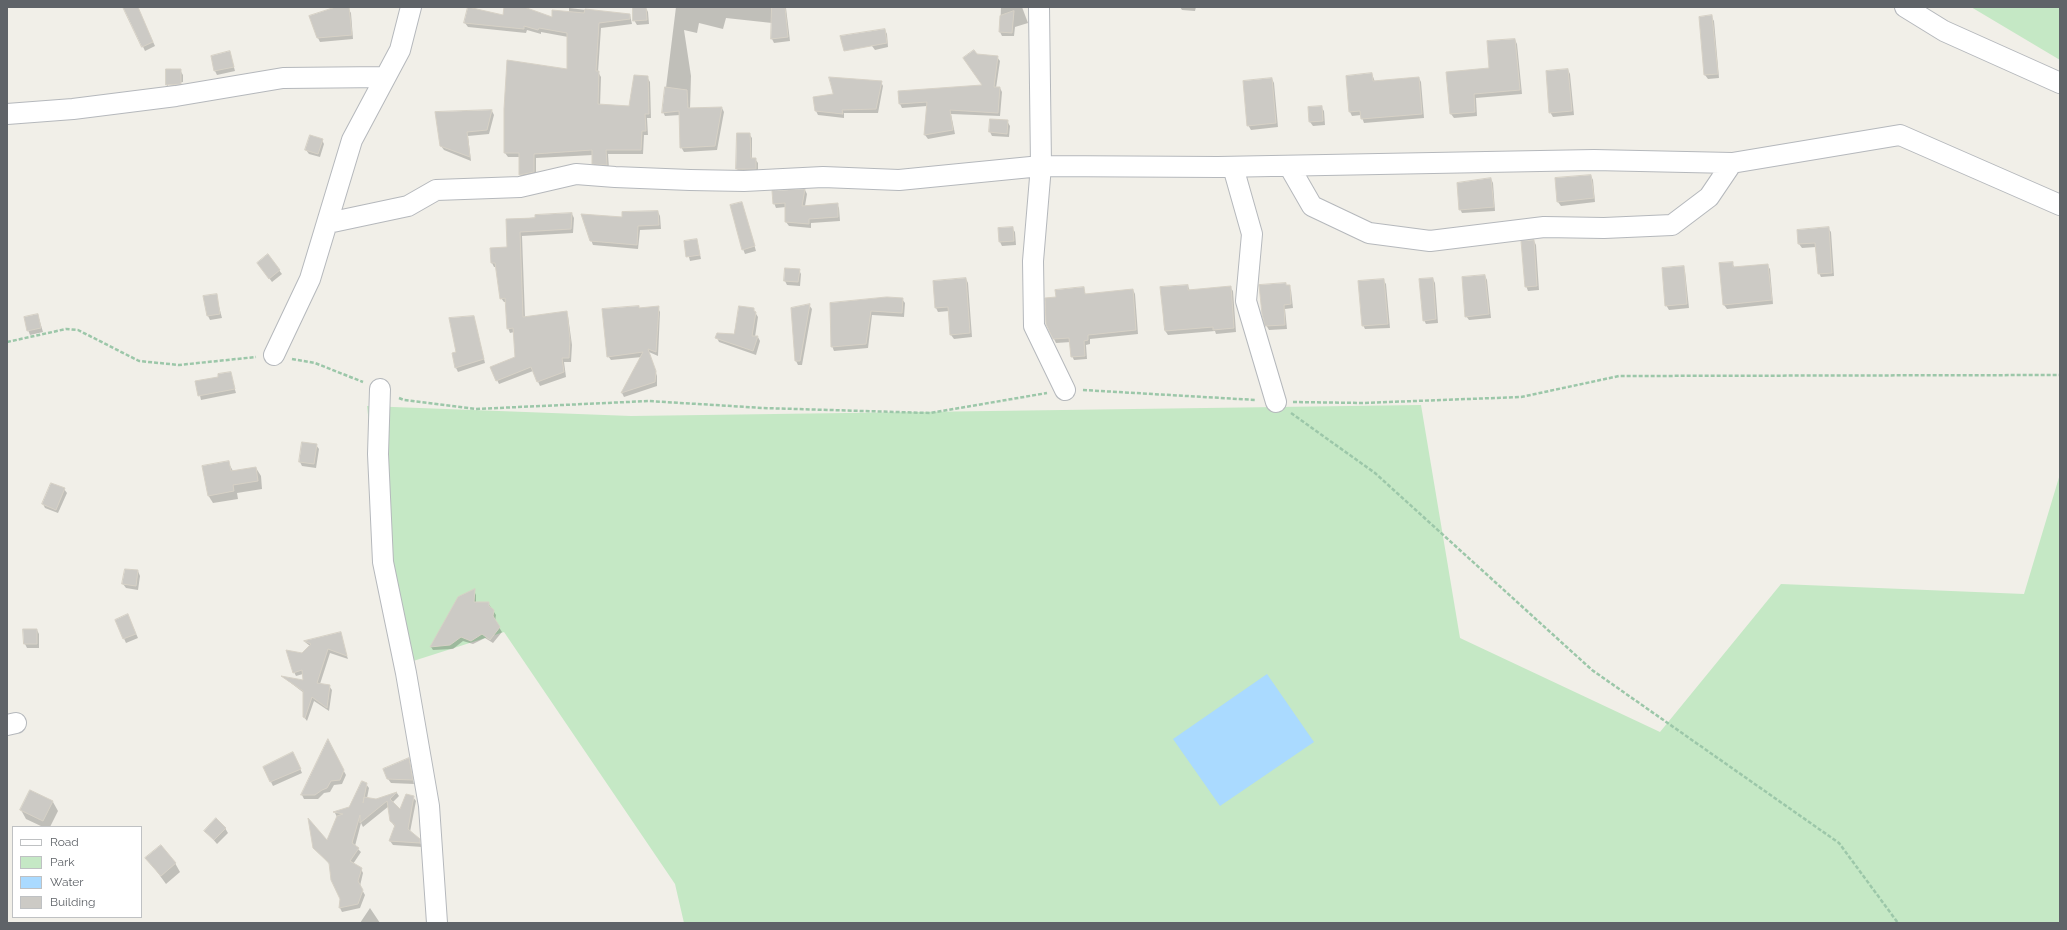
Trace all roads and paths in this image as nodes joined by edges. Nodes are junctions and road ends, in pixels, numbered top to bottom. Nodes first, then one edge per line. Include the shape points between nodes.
1 (411, 7) edge
2 (1039, 7) edge
3 (1905, 7) edge
4 (385, 77) junction
5 (2060, 83) edge
6 (7, 114) edge
7 (1732, 163) junction
8 (1041, 166) junction
9 (1289, 166) junction
10 (1233, 167) junction
11 (2060, 205) edge
12 (328, 223) junction
13 (7, 342) edge
14 (274, 355) junction
15 (2060, 375) edge
16 (380, 389) junction
17 (1065, 390) junction
18 (1276, 402) junction
19 (437, 923) edge
20 (1898, 923) edge

1 - 4 street via 400,50
2 - 8 street
3 - 5 street via 1944,31
4 - 6 street via 283,78 176,96 73,109
4 - 12 street via 352,140
7 - 9 street via 1594,160
7 - 9 street via 1709,197 1672,225 1544,227 1430,241 1369,233 1312,206
7 - 11 street via 1900,135
8 - 10 street
8 - 12 street via 899,180 823,177 744,181 690,180 576,174 520,187 436,190 408,206
8 - 17 street via 1033,261 1034,326
9 - 10 street
10 - 18 street via 1252,234 1246,301
12 - 14 street via 310,279
13 - 14 path via 66,329 78,330 139,361 179,365
14 - 16 path via 315,363
15 - 18 path via 1619,376 1521,397 1362,403
16 - 17 path via 404,400 476,409 649,401 764,408 930,413
16 - 19 street via 378,454 384,562 429,806
17 - 18 path
18 - 20 path via 1375,472 1592,670 1839,843

